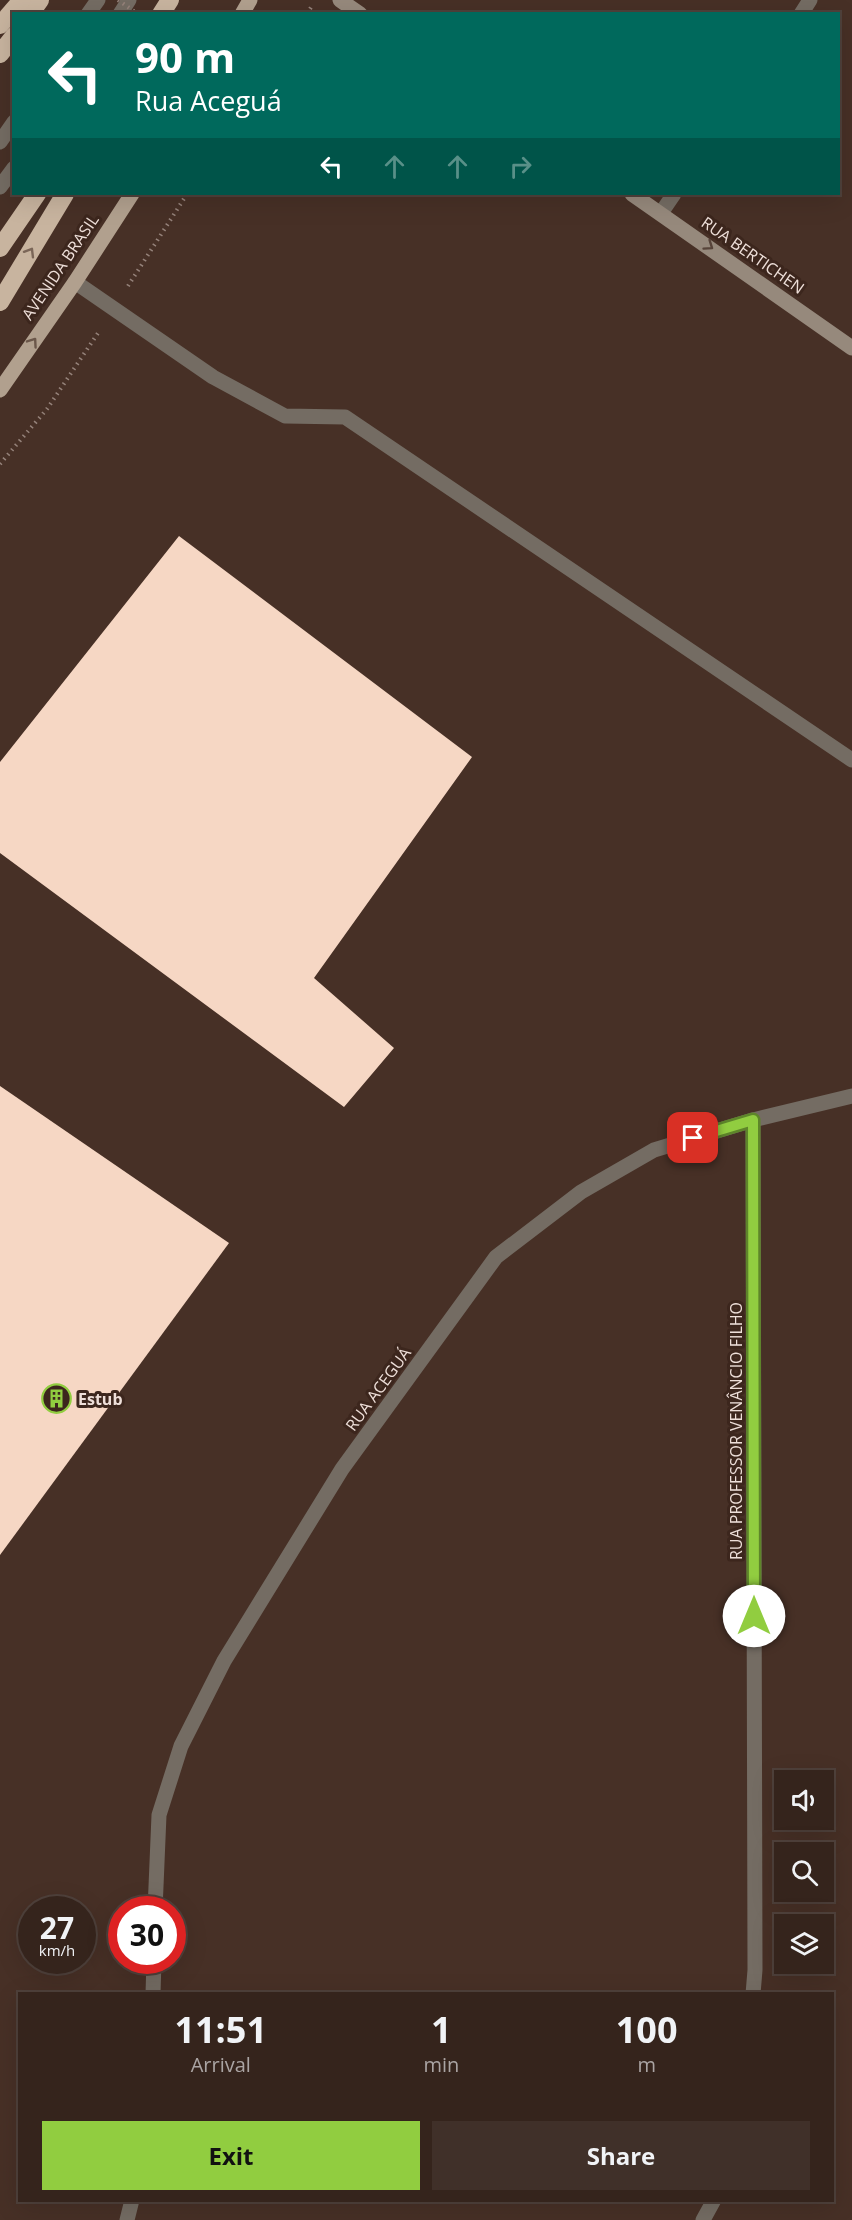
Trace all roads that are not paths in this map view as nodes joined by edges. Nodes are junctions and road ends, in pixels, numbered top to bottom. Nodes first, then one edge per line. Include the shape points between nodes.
1 (22, 0) edge
2 (340, 0) edge
3 (357, 12) edge
4 (0, 26) edge
5 (12, 39) edge
6 (0, 54) edge
7 (12, 125) edge
8 (0, 142) edge
9 (12, 171) edge
10 (0, 187) edge
11 (37, 195) edge
12 (64, 195) edge
13 (131, 195) edge
14 (634, 195) edge
15 (673, 195) edge
16 (661, 213) junction
17 (0, 248) edge
18 (75, 282) junction
19 (0, 302) edge
20 (852, 348) edge
21 (0, 390) edge
22 (852, 760) edge
23 (852, 1096) edge
24 (753, 1120) junction
25 (156, 1896) edge
26 (154, 1974) edge
27 (153, 1992) edge
28 (753, 1992) edge
29 (132, 2202) edge
30 (713, 2202) edge
31 (128, 2220) edge
32 (703, 2220) edge

1 - 4 highway
2 - 3 street
5 - 6 highway
7 - 8 street
9 - 10 street
11 - 17 highway
19 -> 12 highway
13 - 18 main road, AVENIDA BRASIL
14 - 16 street, RUA BERTICHEN
15 - 16 street
16 -> 20 street, RUA BERTICHEN
21 -> 18 main road, AVENIDA BRASIL
18 - 22 street via 213,377 285,416 345,417
23 - 24 street, RUA ACEGUÁ
24 - 25 street, RUA ACEGUÁ via 654,1150 581,1192 495,1257 342,1469 224,1661 181,1746 159,1815
24 - 28 street, RUA PROFESSOR VENÂNCIO FILHO
26 - 27 street
29 - 31 street
30 - 32 street

